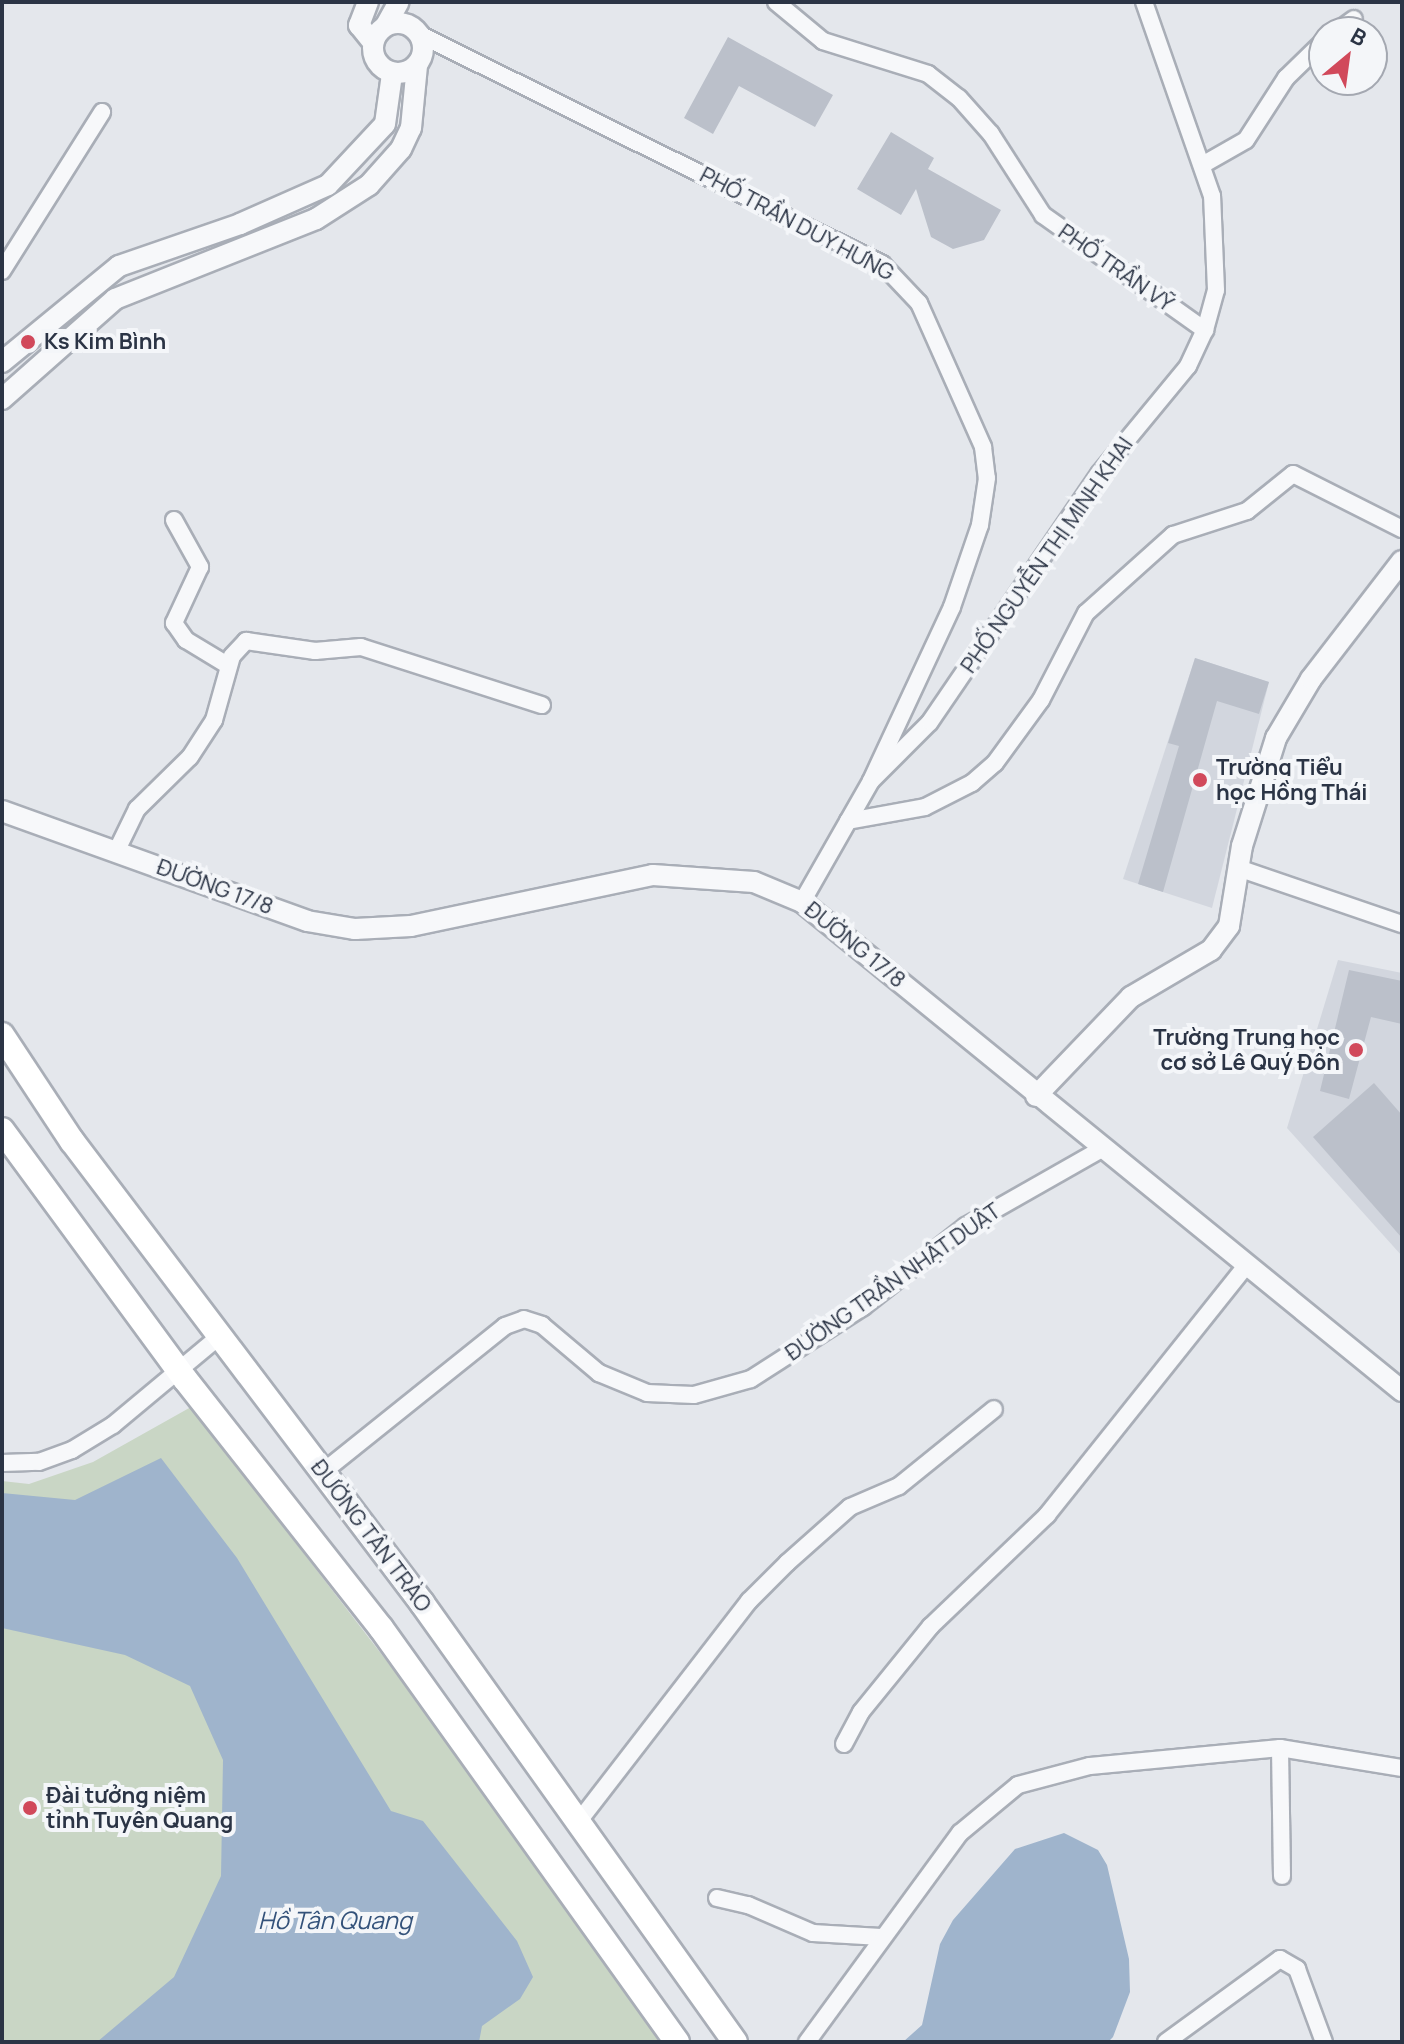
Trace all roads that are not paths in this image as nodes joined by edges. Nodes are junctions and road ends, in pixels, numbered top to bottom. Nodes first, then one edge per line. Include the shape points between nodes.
1 (368, 2) edge
2 (399, 2) edge
3 (776, 2) edge
4 (1144, 2) edge
5 (386, 25) junction
6 (419, 34) junction
7 (373, 42) junction
8 (1308, 57) edge
9 (417, 66) junction
10 (392, 74) junction
11 (102, 112) dead end
12 (1204, 164) junction
13 (2, 271) edge
14 (1205, 330) junction
15 (2, 362) edge
16 (2, 399) edge
17 (174, 520) dead end
18 (1402, 529) edge
19 (1402, 561) edge
20 (229, 666) junction
21 (542, 705) dead end
22 (871, 781) junction
23 (2, 811) edge
24 (848, 821) junction
25 (116, 852) junction
26 (1238, 868) junction
27 (802, 902) junction
28 (1402, 924) edge
29 (2, 1035) edge
30 (1036, 1096) junction
31 (2, 1130) edge
32 (1100, 1150) junction
33 (1246, 1266) junction
34 (221, 1335) junction
35 (179, 1371) junction
36 (1402, 1391) edge
37 (994, 1409) dead end
38 (2, 1463) edge
39 (323, 1472) junction
40 (844, 1744) dead end
41 (1280, 1748) junction
42 (1402, 1768) edge
43 (579, 1821) junction
44 (1282, 1876) dead end
45 (717, 1898) dead end
46 (881, 1937) junction
47 (677, 2042) edge
48 (735, 2042) edge
49 (807, 2042) edge
50 (1166, 2042) edge
51 (1324, 2042) edge

1 - 7 street via 359,25
2 - 5 street
3 - 14 street, PHỐ TRẦN VỸ via 823,41 928,74 991,134 1043,215
4 - 12 street, PHỐ NGUYỄN THỊ MINH KHAI
5 - 6 street via 400,23
5 - 7 street
6 - 9 street via 423,48
6 - 22 street, PHỐ TRẦN DUY HƯNG via 882,264 919,303 983,447 987,478 980,525 952,607
7 - 10 street via 378,65
8 - 12 street via 1286,78 1246,140
9 - 10 street
9 - 16 street via 411,128 401,149 369,185 316,219 115,299
10 - 15 street via 385,124 328,185 240,224 119,266
11 - 13 street
12 - 14 street, PHỐ NGUYỄN THỊ MINH KHAI via 1217,243 1216,290
14 - 22 street, PHỐ NGUYỄN THỊ MINH KHAI via 1181,377 1099,474 930,722
17 - 20 street via 200,567 174,623 186,640
18 - 24 street via 1293,474 1247,511 1173,535 1086,613 1041,700 995,763 972,783 925,807
19 - 26 street via 1311,679 1276,738 1253,802
20 - 21 street via 246,641 315,651 361,647
20 - 25 street via 214,720 190,757 144,799
22 - 24 street, PHỐ NGUYỄN THỊ MINH KHAI
23 - 25 street, ĐƯỜNG 17/8
24 - 27 street, PHỐ NGUYỄN THỊ MINH KHAI
25 - 27 street, ĐƯỜNG 17/8 via 307,921 355,929 411,926 653,875 754,882
26 - 28 street
26 - 30 street via 1229,926 1211,950 1131,997
27 - 30 street, ĐƯỜNG 17/8
29 - 34 main road, ĐƯỜNG TÂN TRÀO via 72,1141
30 - 32 street, ĐƯỜNG 17/8
31 - 35 main road
32 - 33 street, ĐƯỜNG 17/8
32 - 39 street, ĐƯỜNG TRẦN NHẬT DUẬT via 966,1226 863,1307 751,1379 694,1395 647,1393 599,1373 542,1325 524,1319 505,1326
33 - 36 street, ĐƯỜNG 17/8
33 - 40 street via 1047,1515 931,1626 861,1712
34 - 35 street
34 - 39 main road, ĐƯỜNG TÂN TRÀO
35 - 38 street via 113,1425 72,1450 39,1462
35 - 47 main road via 381,1628
37 - 43 street via 899,1486 850,1507 787,1563 749,1601
39 - 43 main road, ĐƯỜNG TÂN TRÀO
41 - 42 street
41 - 44 street
41 - 46 street via 1090,1766 1018,1785 960,1833
43 - 48 main road, ĐƯỜNG TÂN TRÀO
45 - 46 street via 748,1905 813,1933
46 - 49 street
50 - 51 street via 1280,1959 1297,1969

